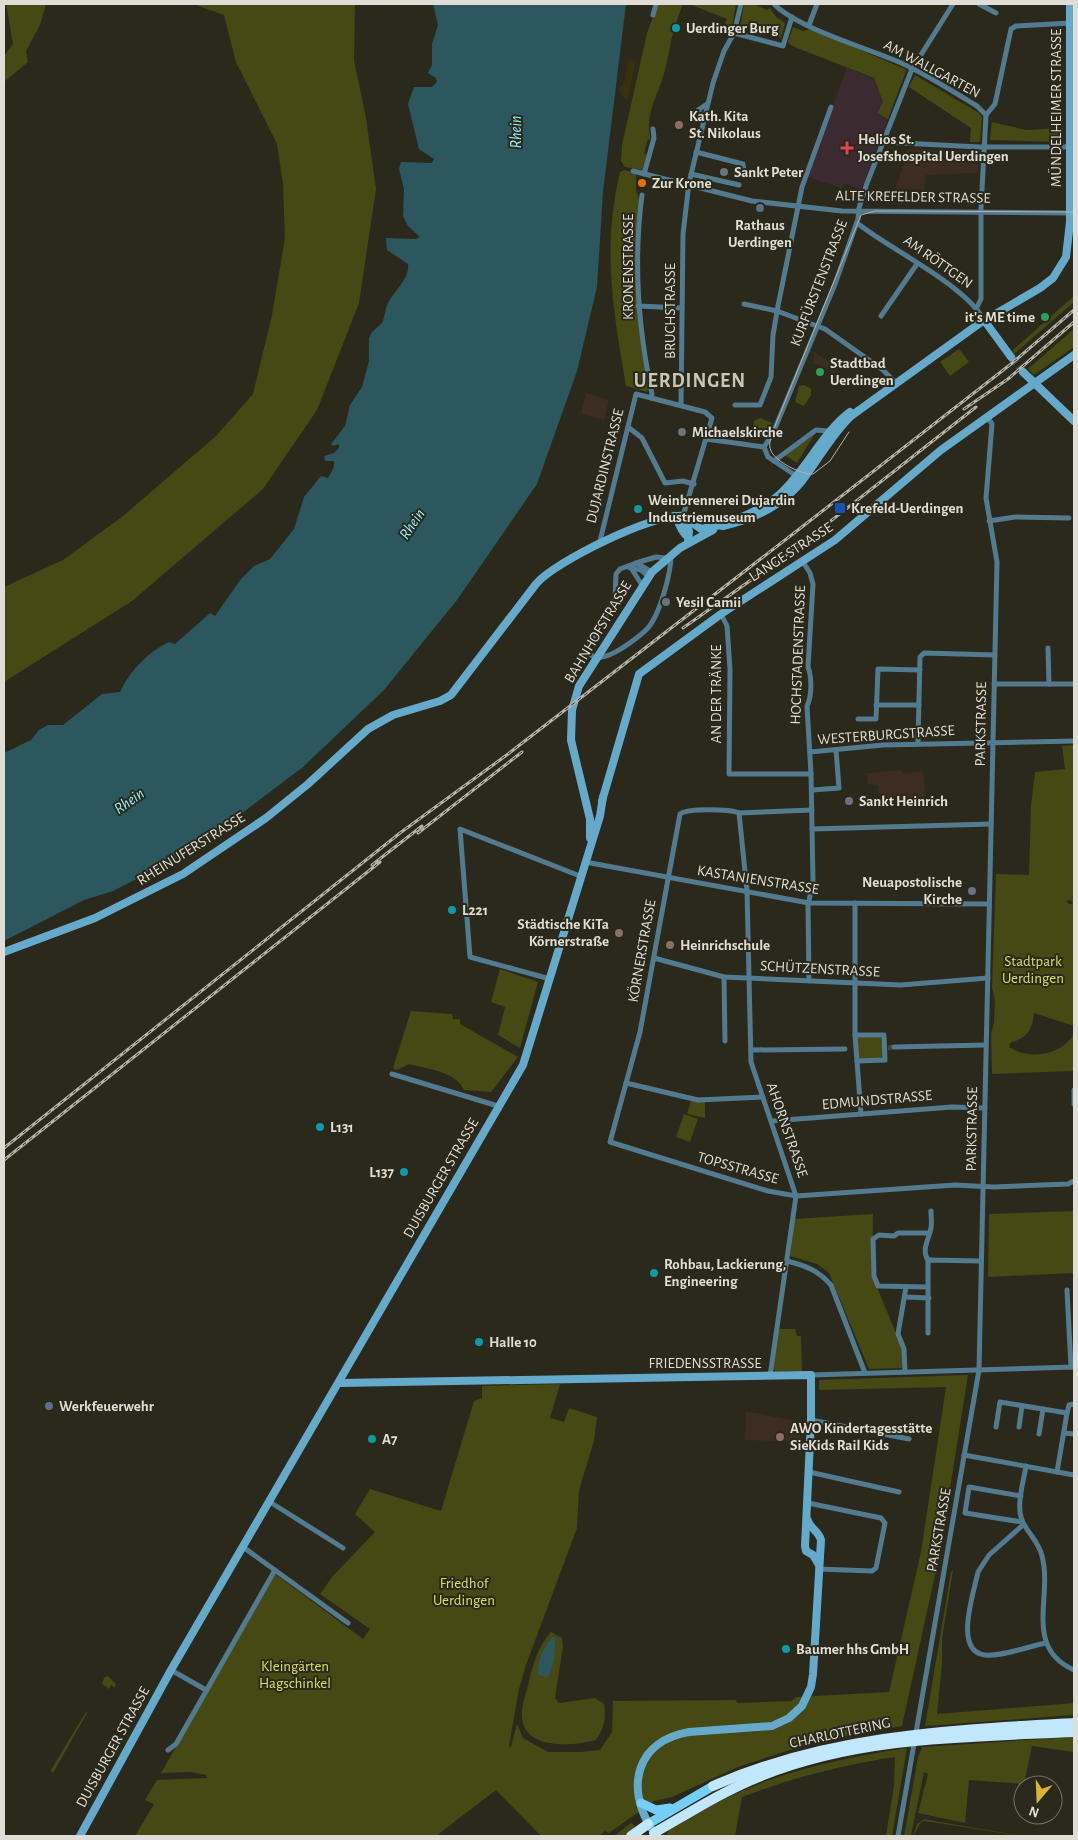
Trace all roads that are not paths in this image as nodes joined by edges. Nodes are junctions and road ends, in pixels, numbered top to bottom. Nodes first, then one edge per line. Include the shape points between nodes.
1 (656, 4) edge
2 (741, 4) edge
3 (774, 4) edge
4 (817, 4) edge
5 (953, 4) edge
6 (979, 4) edge
7 (1070, 4) edge
8 (996, 13) dead end
9 (653, 15) dead end
10 (792, 17) junction
11 (1071, 23) junction
12 (809, 25) junction
13 (734, 33) junction
14 (912, 69) junction
15 (707, 104) junction
16 (831, 107) dead end
17 (986, 115) junction
18 (706, 116) junction
19 (653, 130) dead end
20 (883, 142) junction
21 (1072, 145) edge
22 (985, 146) junction
23 (696, 152) junction
24 (633, 171) dead end
25 (744, 171) dead end
26 (644, 174) junction
27 (691, 174) junction
28 (739, 185) dead end
29 (690, 186) junction
30 (642, 195) dead end
31 (799, 207) junction
32 (858, 211) junction
33 (981, 213) junction
34 (1072, 213) edge
35 (857, 223) junction
36 (917, 264) junction
37 (744, 304) dead end
38 (638, 306) junction
39 (682, 308) junction
40 (977, 308) junction
41 (777, 312) junction
42 (881, 316) dead end
43 (984, 320) junction
44 (818, 325) junction
45 (1074, 355) edge
46 (1011, 357) tunnel mouth
47 (1024, 372) tunnel mouth
48 (896, 382) junction
49 (1035, 383) junction
50 (651, 398) junction
51 (681, 405) junction
52 (735, 405) dead end
53 (988, 418) junction
54 (1074, 421) edge
55 (628, 427) junction
56 (828, 431) junction
57 (706, 439) junction
58 (764, 447) junction
59 (774, 461) junction
60 (799, 478) junction
61 (694, 484) junction
62 (674, 516) junction
63 (683, 516) junction
64 (1069, 518) dead end
65 (989, 521) junction
66 (726, 524) junction
67 (718, 527) junction
68 (688, 539) junction
69 (599, 545) junction
70 (669, 556) junction
71 (803, 562) junction
72 (636, 563) junction
73 (628, 567) junction
74 (650, 574) junction
75 (642, 585) junction
76 (721, 614) junction
77 (1048, 648) dead end
78 (995, 655) junction
79 (920, 670) junction
80 (638, 676) joint
81 (994, 684) junction
82 (1049, 684) junction
83 (1074, 684) edge
84 (876, 705) junction
85 (919, 705) junction
86 (858, 719) dead end
87 (918, 741) dead end
88 (1074, 741) edge
89 (992, 742) junction
90 (836, 750) junction
91 (810, 752) junction
92 (811, 774) junction
93 (812, 790) junction
94 (603, 797) junction
95 (587, 804) junction
96 (600, 805) junction
97 (812, 810) junction
98 (738, 812) junction
99 (991, 824) junction
100 (591, 829) junction
101 (812, 829) junction
102 (589, 847) junction
103 (585, 862) junction
104 (580, 876) junction
105 (669, 877) junction
106 (747, 891) junction
107 (809, 903) junction
108 (855, 903) junction
109 (989, 904) junction
110 (4, 952) edge
111 (654, 958) junction
112 (724, 977) junction
113 (749, 978) junction
114 (988, 978) junction
115 (550, 979) junction
116 (809, 981) junction
117 (855, 983) junction
118 (855, 1036) junction
119 (726, 1041) dead end
120 (986, 1045) junction
121 (894, 1047) tunnel mouth
122 (850, 1049) junction
123 (751, 1050) junction
124 (856, 1062) junction
125 (392, 1074) dead end
126 (626, 1083) junction
127 (1074, 1090) edge
128 (763, 1097) junction
129 (1074, 1104) edge
130 (498, 1106) junction
131 (985, 1108) junction
132 (861, 1114) junction
133 (772, 1121) junction
134 (610, 1142) joint
135 (1074, 1181) edge
136 (983, 1187) junction
137 (796, 1196) junction
138 (931, 1211) dead end
139 (929, 1233) junction
140 (928, 1260) junction
141 (787, 1261) junction
142 (981, 1261) junction
143 (906, 1287) junction
144 (928, 1287) junction
145 (1067, 1290) dead end
146 (906, 1297) junction
147 (929, 1298) junction
148 (928, 1333) dead end
149 (1073, 1367) edge
150 (979, 1370) junction
151 (905, 1372) junction
152 (865, 1373) junction
153 (811, 1375) junction
154 (770, 1376) junction
155 (339, 1383) junction
156 (1074, 1404) edge
157 (1022, 1406) junction
158 (1043, 1409) junction
159 (1067, 1413) junction
160 (811, 1420) junction
161 (996, 1427) dead end
162 (1019, 1427) dead end
163 (1064, 1433) junction
164 (1039, 1434) dead end
165 (1074, 1434) edge
166 (909, 1439) dead end
167 (964, 1455) junction
168 (1026, 1466) junction
169 (809, 1472) junction
170 (1057, 1472) junction
171 (1074, 1475) edge
172 (899, 1492) dead end
173 (1021, 1496) junction
174 (270, 1502) junction
175 (808, 1503) junction
176 (807, 1517) junction
177 (1023, 1523) junction
178 (818, 1533) junction
179 (805, 1535) junction
180 (244, 1547) junction
181 (343, 1548) dead end
182 (817, 1553) junction
183 (818, 1567) junction
184 (274, 1570) junction
185 (348, 1623) dead end
186 (1046, 1642) junction
187 (171, 1670) junction
188 (1074, 1670) edge
189 (206, 1690) junction
190 (1074, 1722) edge
191 (1074, 1732) edge
192 (168, 1750) dead end
193 (713, 1786) joint
194 (641, 1803) junction
195 (675, 1808) junction
196 (648, 1824) junction
197 (654, 1835) edge
198 (80, 1836) edge
199 (631, 1836) edge
200 (898, 1836) edge

1 - 9 street
2 - 13 street
3 - 10 street, AM WALLGARTEN
4 - 12 street
5 - 14 street, KURFÜRSTENSTRASSE
6 - 8 street
7 - 11 main road, MÜNDELHEIMER STRASSE
10 - 12 street, AM WALLGARTEN
10 - 13 street via 783,46
11 - 17 street via 1011,29 996,104
11 - 21 main road, MÜNDELHEIMER STRASSE
12 - 14 street, AM WALLGARTEN
13 - 15 street via 719,64
14 - 17 street, AM WALLGARTEN via 977,106
14 - 20 street, KURFÜRSTENSTRASSE
15 - 18 street
15 - 18 street via 698,110 700,115
16 - 31 street via 804,181
17 - 22 street
18 - 23 street, BRUCHSTRASSE
19 - 26 street via 654,138
20 - 22 street
20 - 32 street, KURFÜRSTENSTRASSE
21 - 22 street
21 - 34 main road, MÜNDELHEIMER STRASSE
22 - 33 street
23 - 25 street via 742,164
23 - 27 street, BRUCHSTRASSE
24 - 26 street, ALTE KREFELDER STRASSE
26 - 29 street, ALTE KREFELDER STRASSE
27 - 28 street
27 - 29 street, BRUCHSTRASSE
29 - 31 street, ALTE KREFELDER STRASSE via 752,201
29 - 39 street, BRUCHSTRASSE via 685,218
30 - 38 street, KRONENSTRASSE via 637,259
31 - 32 street, ALTE KREFELDER STRASSE
31 - 41 street
32 - 33 street, ALTE KREFELDER STRASSE
32 - 35 street, KURFÜRSTENSTRASSE
33 - 34 street, ALTE KREFELDER STRASSE
33 - 40 street via 981,299
34 - 43 main road, MÜNDELHEIMER STRASSE via 1068,250 1059,271 1040,288
35 - 36 street, AM RÖTTGEN
35 - 44 street, KURFÜRSTENSTRASSE
36 - 40 street, AM RÖTTGEN
36 - 42 street
37 - 41 street
38 - 39 street
38 - 50 street, KRONENSTRASSE
39 - 51 street, BRUCHSTRASSE
40 - 43 street, AM RÖTTGEN
41 - 44 street
41 - 52 street via 771,377 762,402 760,405
43 - 46 main road, AM RÖTTGEN
43 - 48 main road, BAHNHOFSTRASSE
44 - 48 street
44 - 58 street, KURFÜRSTENSTRASSE via 773,433
45 - 49 main road, LANGE STRASSE
47 - 49 main road
48 - 56 main road, BAHNHOFSTRASSE via 856,406
48 - 60 main road, BAHNHOFSTRASSE via 838,428
49 - 53 main road, LANGE STRASSE
49 - 54 main road
50 - 51 street
50 - 55 street, DUJARDINSTRASSE via 636,394
51 - 57 street via 711,416
53 - 65 street, PARKSTRASSE via 992,424 986,498
53 - 71 main road, LANGE STRASSE via 941,450 853,526
55 - 61 street via 646,444 665,483 683,481
55 - 69 street, DUJARDINSTRASSE
56 - 59 street, BAHNHOFSTRASSE via 816,430
56 - 60 main road, BAHNHOFSTRASSE
57 - 58 street
57 - 61 street
58 - 59 street via 768,457
59 - 60 street
60 - 66 main road, BAHNHOFSTRASSE via 767,504
60 - 67 main road, BAHNHOFSTRASSE via 784,500 767,511 740,523
61 - 63 street
62 - 63 main road, RHEINUFERSTRASSE
62 - 68 main road
62 - 69 main road, RHEINUFERSTRASSE
63 - 66 main road via 701,529
63 - 68 main road via 689,531
64 - 65 street via 1015,517
65 - 78 street, PARKSTRASSE via 997,562
66 - 67 main road, BAHNHOFSTRASSE
67 - 68 main road, BAHNHOFSTRASSE
68 - 70 main road, BAHNHOFSTRASSE
69 - 110 main road, RHEINUFERSTRASSE via 545,574 451,695 440,702 393,715 368,729 295,795 197,865 95,918
70 - 72 street
70 - 73 street via 671,568 657,613 647,628 608,657 599,658 592,655 588,647 615,600 616,574
70 - 74 main road, BAHNHOFSTRASSE
71 - 76 main road, LANGE STRASSE
71 - 91 street, HOCHSTADENSTRASSE via 814,584 808,667
72 - 73 street
72 - 74 street
73 - 74 street
73 - 75 street via 635,571
74 - 75 main road, BAHNHOFSTRASSE
75 - 95 main road, BAHNHOFSTRASSE via 587,670 576,695 570,724 575,761
76 - 80 main road, LANGE STRASSE
76 - 92 street, AN DER TRÄNKE via 727,626 730,669 728,772 730,775
77 - 82 street
78 - 79 street via 924,653 920,657
78 - 81 street, PARKSTRASSE
79 - 84 street via 878,669
79 - 85 street
80 - 94 main road, DUISBURGER STRASSE
81 - 82 street
81 - 89 street, PARKSTRASSE
82 - 83 street
84 - 85 street
84 - 86 street via 876,719
85 - 87 street
88 - 89 street, WESTERBURGSTRASSE
89 - 90 street, WESTERBURGSTRASSE via 883,745
89 - 99 street, PARKSTRASSE
90 - 91 street, WESTERBURGSTRASSE
90 - 93 street via 839,788
91 - 92 street, HOCHSTADENSTRASSE
92 - 93 street, HOCHSTADENSTRASSE
93 - 97 street, HOCHSTADENSTRASSE
94 - 96 main road, DUISBURGER STRASSE
94 - 102 main road, DUISBURGER STRASSE
95 - 96 main road
95 - 100 main road, BAHNHOFSTRASSE
96 - 100 main road, DUISBURGER STRASSE
97 - 98 street
97 - 101 street
98 - 105 street, KÖRNERSTRASSE via 688,810 680,814
98 - 106 street
99 - 101 street
99 - 109 street, PARKSTRASSE
100 - 102 main road, BAHNHOFSTRASSE
101 - 107 street via 813,880
102 - 103 main road, DUISBURGER STRASSE
103 - 104 main road, DUISBURGER STRASSE
103 - 105 street, KASTANIENSTRASSE
104 - 115 main road, DUISBURGER STRASSE
104 - 115 street via 460,829 470,957
105 - 106 street, KASTANIENSTRASSE
105 - 111 street, KÖRNERSTRASSE
106 - 107 street, KASTANIENSTRASSE
106 - 113 street, AHORNSTRASSE
107 - 108 street, KASTANIENSTRASSE
107 - 116 street
108 - 109 street, KASTANIENSTRASSE
108 - 117 street
109 - 114 street, PARKSTRASSE
111 - 112 street, SCHÜTZENSTRASSE
111 - 126 street, KÖRNERSTRASSE via 640,1032
112 - 113 street, SCHÜTZENSTRASSE
112 - 119 street
113 - 116 street, SCHÜTZENSTRASSE
113 - 123 street, AHORNSTRASSE
114 - 117 street, SCHÜTZENSTRASSE via 901,985
114 - 120 street, PARKSTRASSE
115 - 130 main road, DUISBURGER STRASSE via 523,1065
116 - 117 street, SCHÜTZENSTRASSE
117 - 118 street
118 - 122 street
118 - 124 street via 884,1035 886,1048 885,1060
120 - 121 street
120 - 131 street, PARKSTRASSE
122 - 123 street
122 - 124 street
123 - 128 street, AHORNSTRASSE via 751,1062
124 - 132 street
125 - 130 street
126 - 128 street via 692,1099 712,1101
126 - 134 street, KÖRNERSTRASSE
127 - 129 street
128 - 133 street, AHORNSTRASSE
130 - 155 main road, DUISBURGER STRASSE
131 - 132 street, EDMUNDSTRASSE via 952,1107
131 - 136 street, PARKSTRASSE
132 - 133 street, EDMUNDSTRASSE
133 - 137 street, AHORNSTRASSE
134 - 137 street, TOPSSTRASSE via 768,1191
135 - 136 street, TOPSSTRASSE via 1068,1184
136 - 137 street, TOPSSTRASSE via 955,1185
136 - 142 street, PARKSTRASSE
137 - 141 street, AHORNSTRASSE
138 - 139 street
139 - 140 street via 925,1256
139 - 143 street via 879,1235 873,1239 874,1276 878,1286
140 - 142 street
140 - 144 street
141 - 152 street via 810,1267 831,1285
141 - 154 street, AHORNSTRASSE
142 - 150 street, PARKSTRASSE
143 - 144 street
143 - 146 street
144 - 147 street
145 - 149 street, FRIEDENSSTRASSE
146 - 147 street
146 - 151 street via 898,1334 904,1349
147 - 148 street
149 - 150 street, FRIEDENSSTRASSE
150 - 151 street, FRIEDENSSTRASSE
150 - 167 street, PARKSTRASSE
151 - 152 street, FRIEDENSSTRASSE
152 - 153 street, FRIEDENSSTRASSE
153 - 154 main road, FRIEDENSSTRASSE
153 - 160 main road
154 - 155 main road, FRIEDENSSTRASSE
155 - 174 main road, DUISBURGER STRASSE
156 - 159 street via 1069,1405
157 - 158 street
157 - 161 street via 1000,1402
157 - 162 street
158 - 159 street
158 - 164 street
159 - 163 street
160 - 166 street
160 - 169 main road
163 - 165 street
163 - 170 street
167 - 168 street
167 - 200 street, PARKSTRASSE
168 - 170 street
168 - 173 street
169 - 172 street
169 - 175 main road
170 - 171 street
173 - 177 street
173 - 177 street via 969,1487 965,1513
174 - 180 main road, DUISBURGER STRASSE
174 - 181 street
175 - 176 main road
175 - 183 street via 880,1518 885,1524 876,1568 872,1571
176 - 178 main road via 811,1529
176 - 179 main road
177 - 186 street via 1042,1556
177 - 186 street via 982,1563 967,1635 971,1647 986,1655
178 - 179 main road
178 - 182 main road
179 - 182 main road via 806,1551
180 - 184 street
180 - 187 main road, DUISBURGER STRASSE
182 - 183 main road
183 - 194 main road via 813,1674 802,1706 789,1718 772,1726 689,1732 665,1738 650,1750 640,1768 637,1787
184 - 185 street
184 - 189 street
186 - 188 street via 1059,1661
187 - 189 street
187 - 198 main road, DUISBURGER STRASSE
189 - 192 street via 176,1744
190 - 193 highway, CHARLOTTERING via 879,1738 789,1758
191 - 197 highway, CHARLOTTERING via 937,1739 823,1757 761,1776 710,1800
193 - 195 main road, CHARLOTTERING
194 - 195 main road via 656,1810
194 - 196 main road
195 - 196 main road, CHARLOTTERING
196 - 197 main road
196 - 199 highway, CHARLOTTERING

